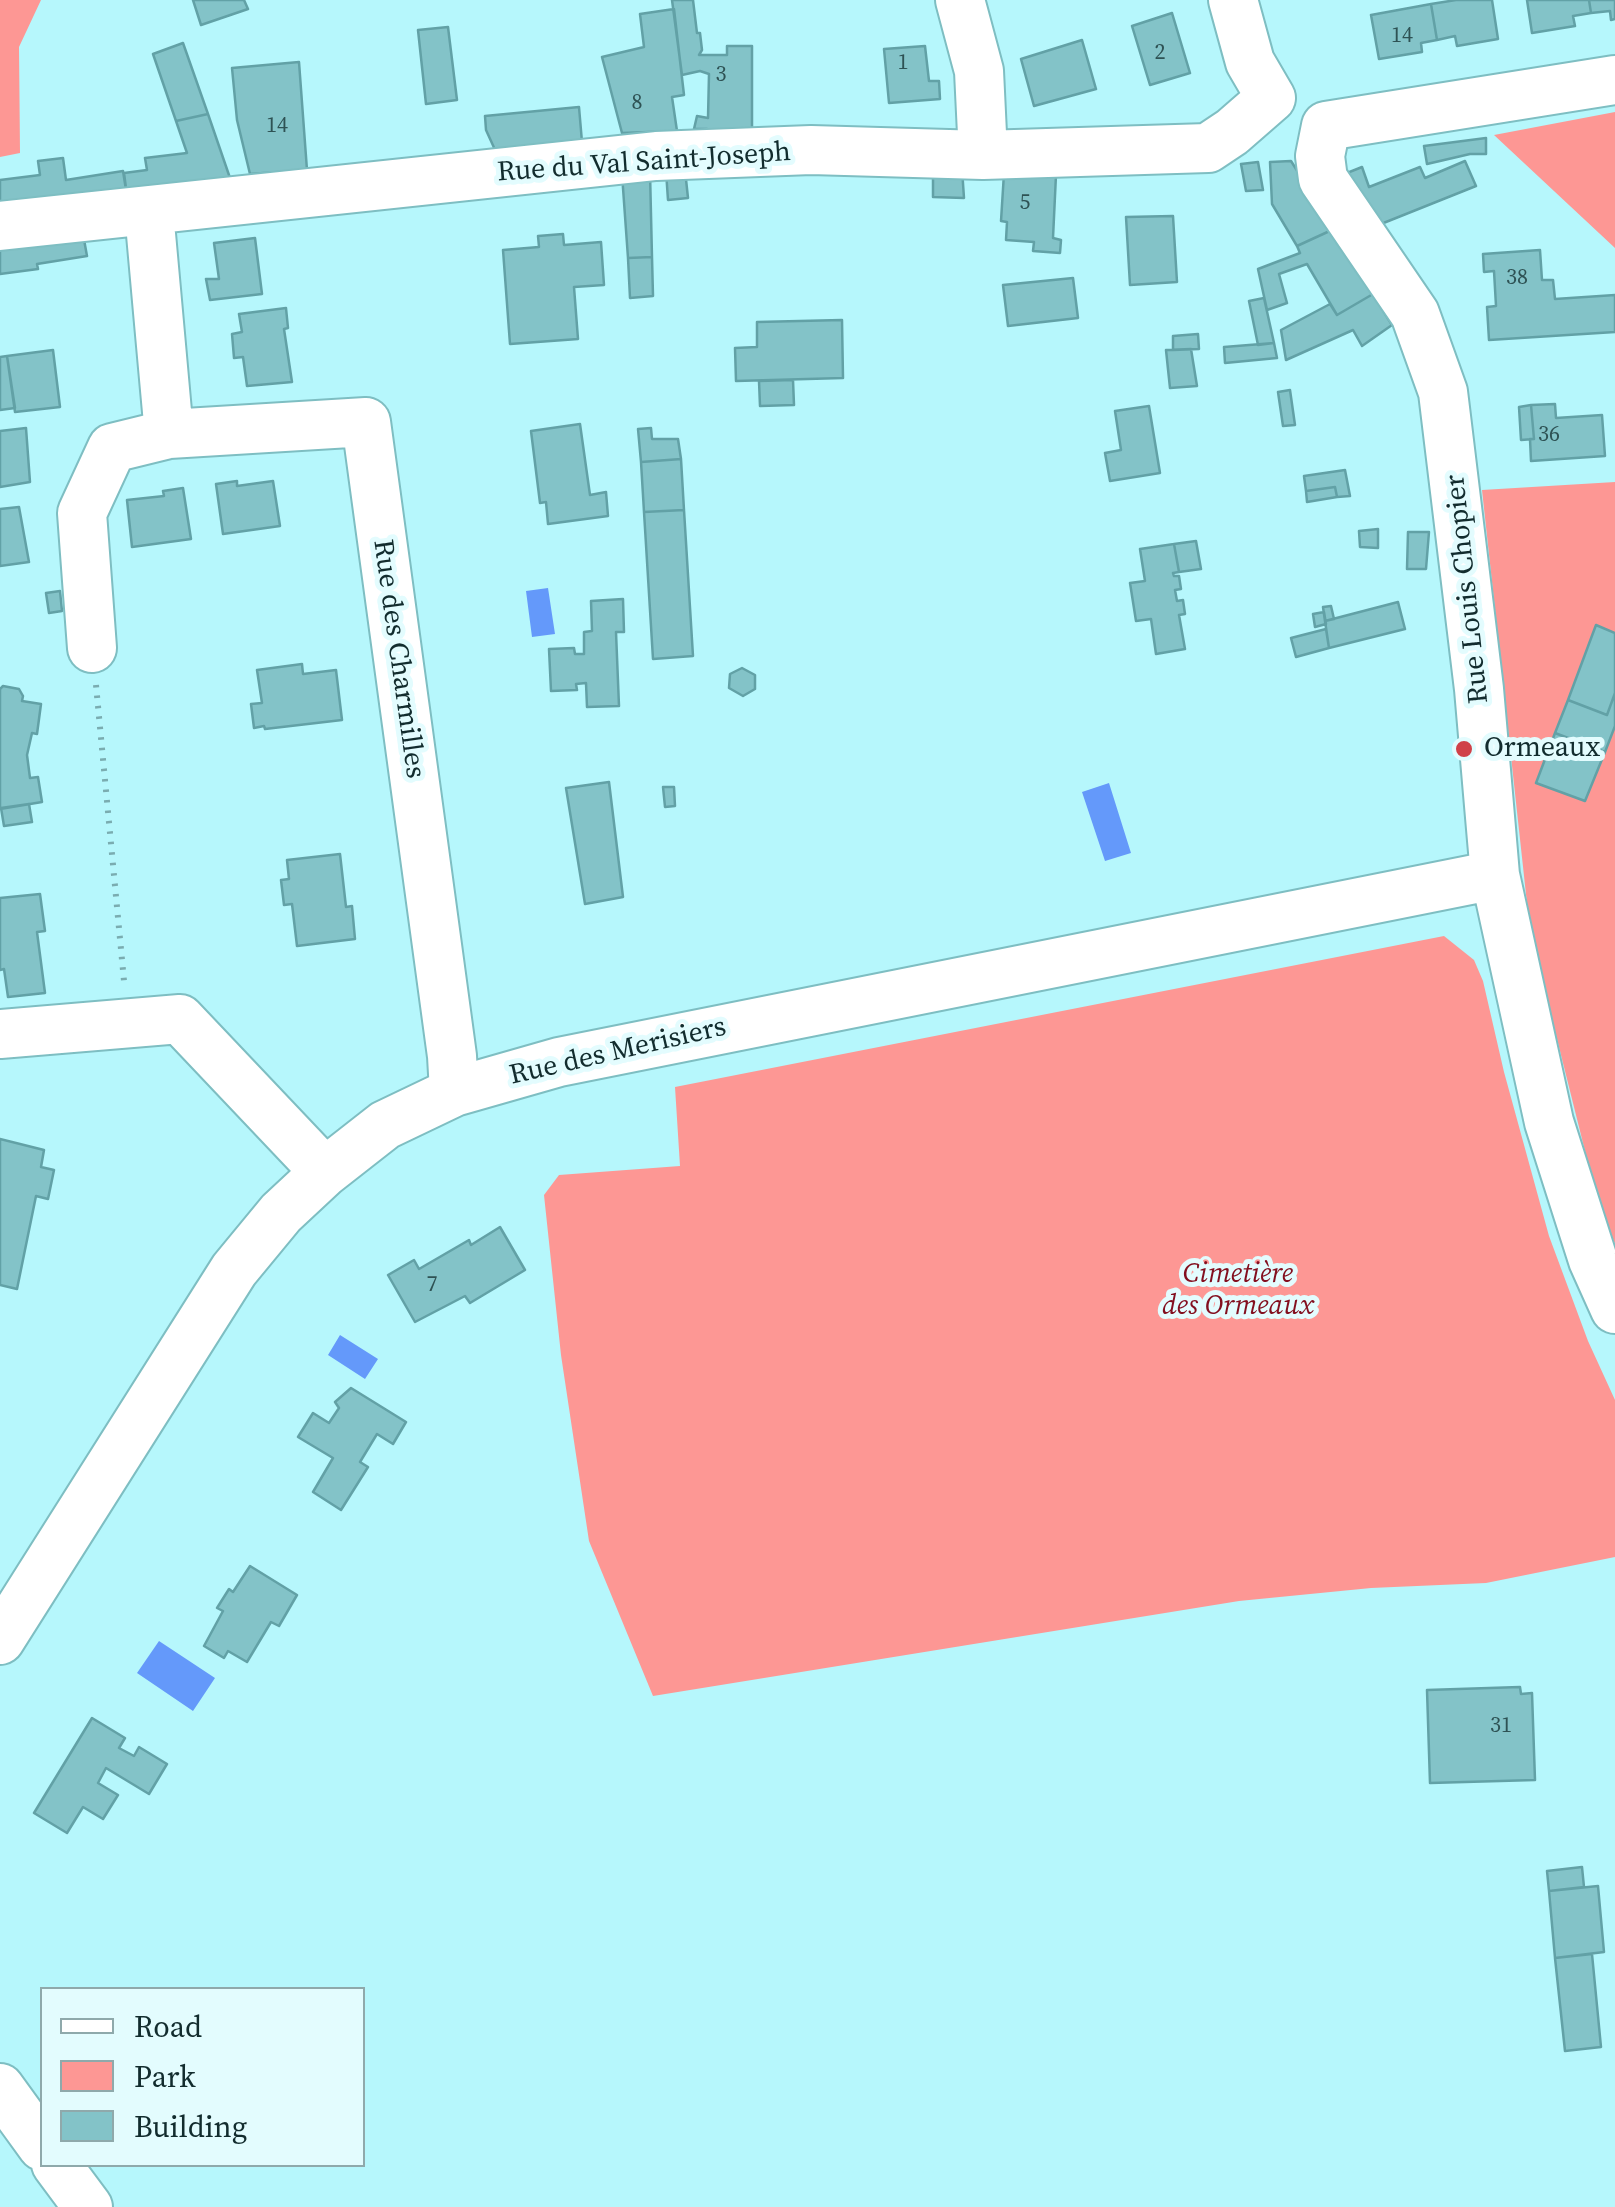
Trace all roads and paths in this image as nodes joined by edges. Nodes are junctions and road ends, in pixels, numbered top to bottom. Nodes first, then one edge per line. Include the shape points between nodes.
1 (960, 0) edge
2 (1233, 0) edge
3 (1615, 80) edge
4 (1270, 98) junction
5 (1326, 126) junction
6 (982, 156) junction
7 (148, 212) junction
8 (0, 226) edge
9 (169, 434) junction
10 (92, 648) joint
11 (1494, 875) junction
12 (128, 1022) junction
13 (0, 1034) edge
14 (454, 1092) junction
15 (325, 1172) junction
16 (1615, 1309) edge
17 (0, 1640) edge
18 (0, 2088) edge
19 (40, 2143) edge
20 (58, 2167) edge
21 (88, 2207) edge

1 - 6 street via 978,71
2 - 4 street via 1250,62
3 - 5 street
4 - 5 street
4 - 6 street, Rue du Val Saint-Joseph via 1208,148
5 - 11 street, Rue Louis Chopier via 1323,179 1415,314 1444,392
6 - 7 street, Rue du Val Saint-Joseph via 811,150 656,156
7 - 8 street, Rue du Val Saint-Joseph
7 - 9 street
9 - 10 street via 112,448 82,513
9 - 14 street, Rue des Charmilles via 366,422
10 - 12 path
11 - 14 street, Rue des Merisiers via 719,1028
11 - 16 street, Rue Louis Chopier via 1549,1122
12 - 13 street
12 - 15 street via 180,1019
14 - 15 street, Rue des Merisiers via 385,1125
15 - 17 street, Rue des Merisiers via 234,1270
18 - 19 street
20 - 21 street

